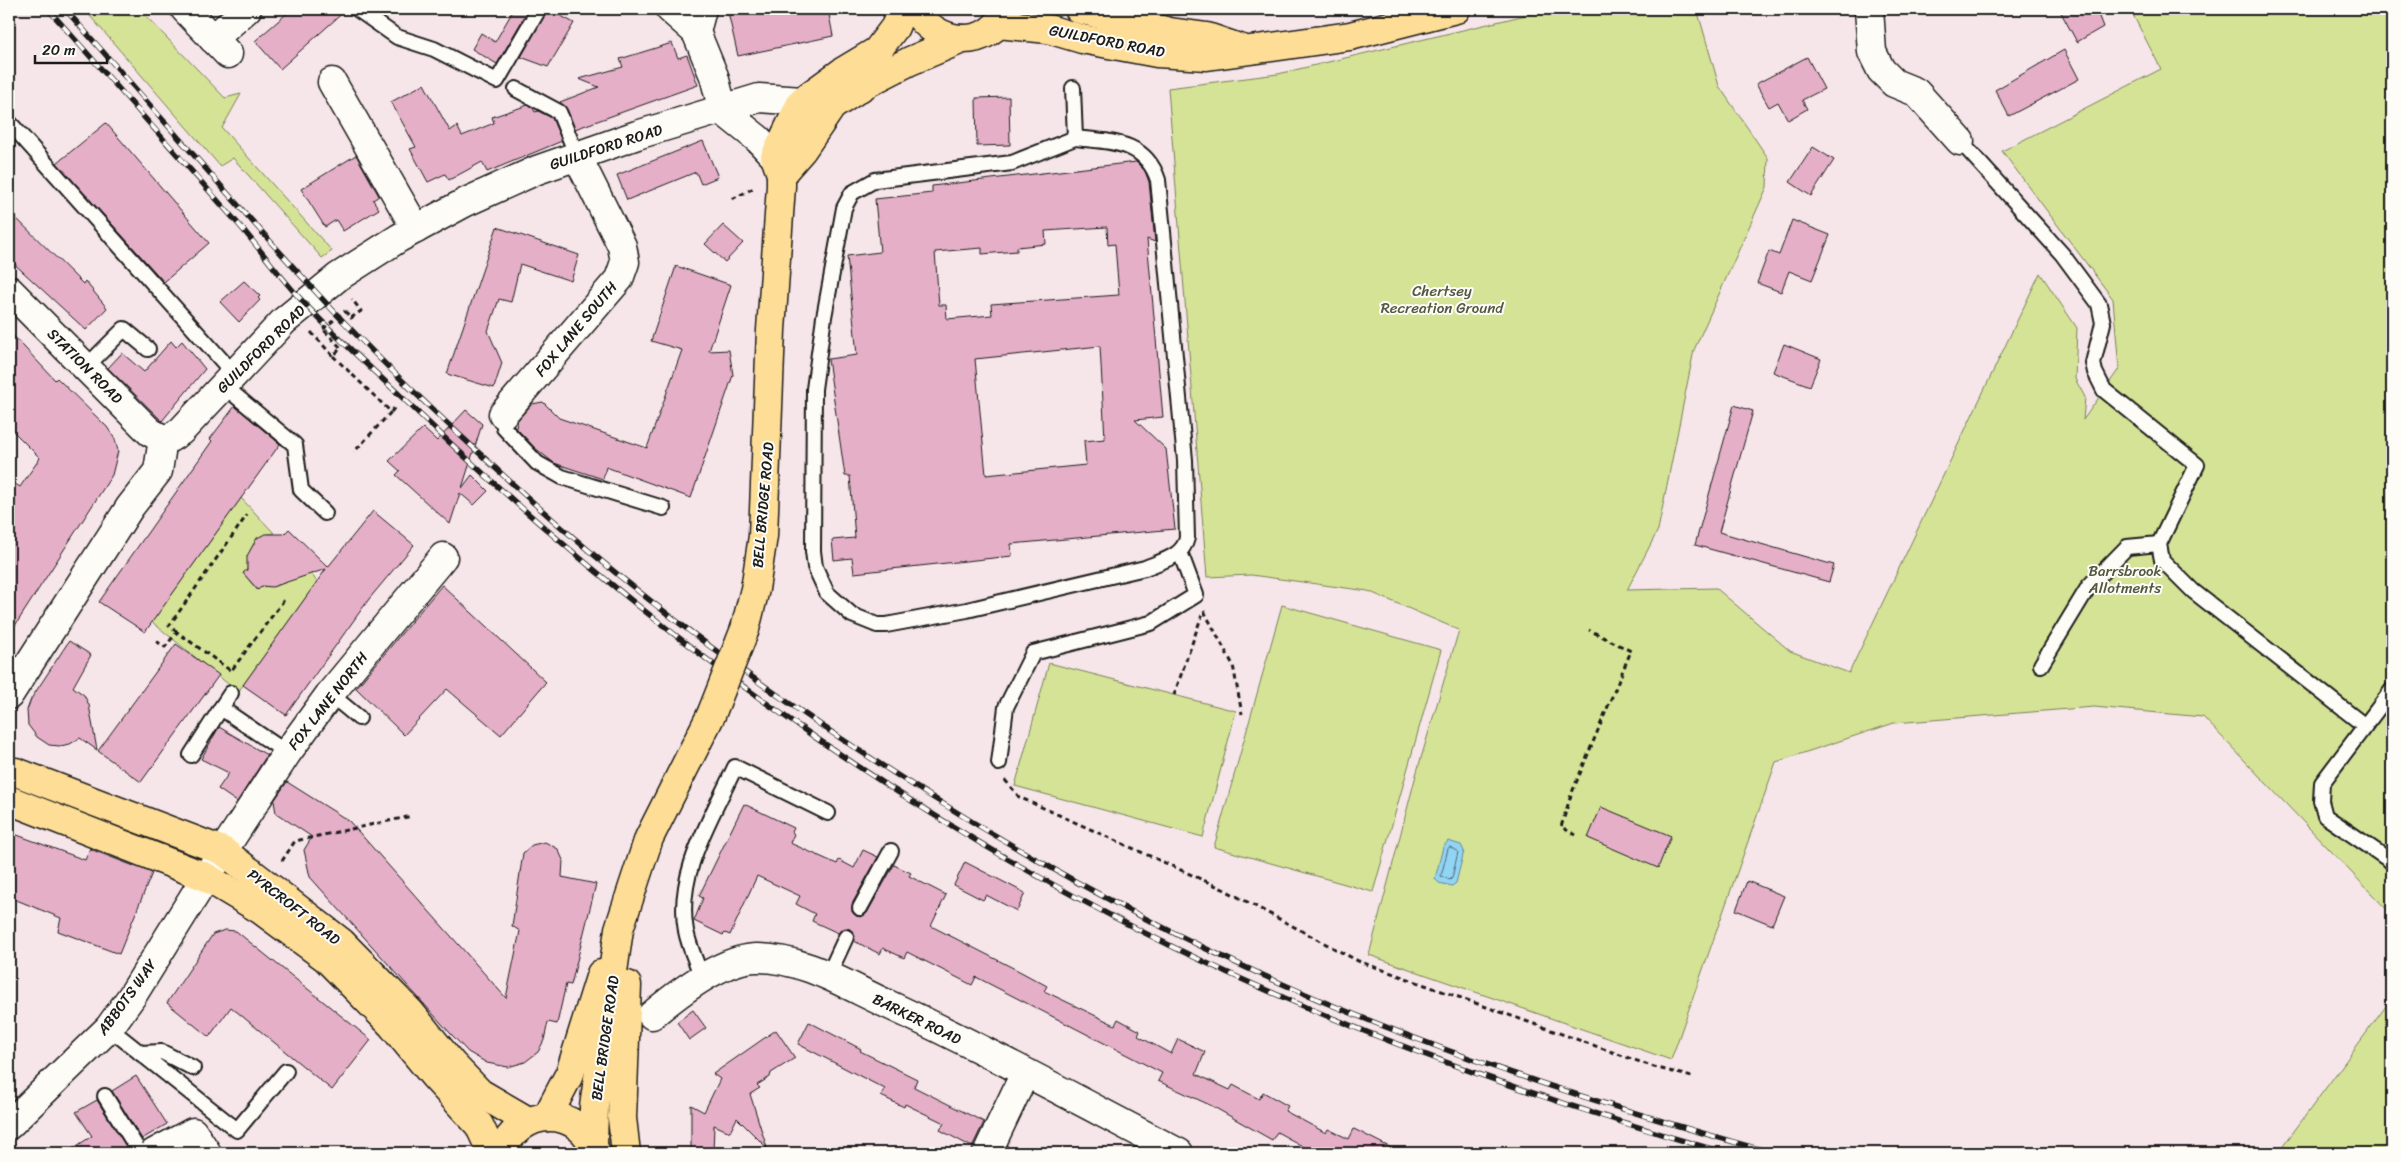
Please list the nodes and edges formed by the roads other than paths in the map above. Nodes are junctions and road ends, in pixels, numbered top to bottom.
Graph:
1 (185, 9) edge
2 (247, 9) edge
3 (356, 9) edge
4 (539, 9) edge
5 (670, 9) edge
6 (902, 9) edge
7 (915, 9) edge
8 (1079, 9) edge
9 (1456, 9) edge
10 (1869, 9) edge
11 (1002, 16) edge
12 (699, 21) edge
13 (962, 39) junction
14 (1246, 50) junction
15 (332, 82) dead end
16 (1073, 88) dead end
17 (516, 90) dead end
18 (802, 101) junction
19 (723, 111) junction
20 (9, 122) edge
21 (1074, 138) junction
22 (1960, 141) joint
23 (577, 156) junction
24 (778, 165) junction
25 (416, 229) junction
26 (13, 303) edge
27 (148, 349) dead end
28 (86, 367) junction
29 (229, 380) junction
30 (503, 414) joint
31 (164, 438) junction
32 (663, 508) dead end
33 (325, 513) dead end
34 (2159, 544) junction
35 (1180, 552) junction
36 (442, 558) dead end
37 (2041, 665) dead end
38 (2392, 690) edge
39 (231, 693) dead end
40 (330, 694) junction
41 (9, 696) edge
42 (221, 708) junction
43 (359, 718) dead end
44 (2364, 726) junction
45 (287, 753) junction
46 (191, 755) dead end
47 (999, 763) road end
48 (9, 771) edge
49 (9, 800) edge
50 (828, 813) dead end
51 (223, 851) junction
52 (891, 851) dead end
53 (2392, 862) edge
54 (206, 877) junction
55 (860, 908) dead end
56 (619, 929) junction
57 (846, 937) dead end
58 (828, 976) junction
59 (702, 978) junction
60 (652, 1015) dead end
61 (109, 1028) junction
62 (140, 1053) junction
63 (193, 1068) dead end
64 (286, 1070) dead end
65 (1025, 1073) junction
66 (105, 1096) dead end
67 (538, 1119) junction
68 (9, 1125) edge
69 (595, 1150) edge
70 (140, 1153) edge
71 (154, 1153) edge
72 (206, 1153) edge
73 (492, 1153) edge
74 (500, 1153) edge
75 (626, 1153) edge
76 (987, 1153) edge
77 (1179, 1153) edge

1 - 2 street
3 - 4 lane
5 - 12 street
6 - 18 main road
7 - 13 main road
8 - 14 main road, GUILDFORD ROAD
9 - 14 main road, GUILDFORD ROAD
10 - 22 street
11 - 13 main road
11 - 14 main road, GUILDFORD ROAD
12 - 19 street
13 - 24 main road
15 - 25 street
16 - 21 lane
17 - 23 lane
18 - 19 street, GUILDFORD ROAD
18 - 24 main road, BELL BRIDGE ROAD
19 - 23 street, GUILDFORD ROAD
19 - 24 street
20 - 29 lane
21 - 35 lane
21 - 35 lane
22 - 34 lane
23 - 25 street, GUILDFORD ROAD
23 - 30 street, FOX LANE SOUTH
24 - 56 main road, BELL BRIDGE ROAD, bridge
25 - 29 street, GUILDFORD ROAD
26 - 28 street, STATION ROAD
27 - 28 lane
28 - 31 street, STATION ROAD
29 - 31 street, GUILDFORD ROAD
29 - 33 lane
30 - 32 lane
31 - 41 street
34 - 37 lane
34 - 44 lane
35 - 47 lane
36 - 40 street, FOX LANE NORTH
38 - 44 lane
39 - 42 lane
40 - 43 lane
40 - 45 street, FOX LANE NORTH
42 - 45 lane
42 - 46 lane
44 - 53 lane
45 - 51 street, FOX LANE NORTH
48 - 51 main road, PYRCROFT ROAD
49 - 54 main road, PYRCROFT ROAD
50 - 59 lane
51 - 54 street, ABBOTS WAY
51 - 67 main road, PYRCROFT ROAD
52 - 55 lane
54 - 61 street, ABBOTS WAY
54 - 73 main road, PYRCROFT ROAD
56 - 67 main road, BELL BRIDGE ROAD
56 - 69 main road, BELL BRIDGE ROAD
56 - 75 main road
57 - 58 lane
58 - 59 street, BARKER ROAD
58 - 65 street, BARKER ROAD
59 - 60 street, BARKER ROAD
61 - 62 lane
61 - 68 street, ABBOTS WAY
62 - 63 lane
62 - 64 lane
65 - 76 street
65 - 77 street, BARKER ROAD
66 - 70 lane
67 - 69 main road, PYRCROFT ROAD
67 - 74 main road
71 - 72 street

